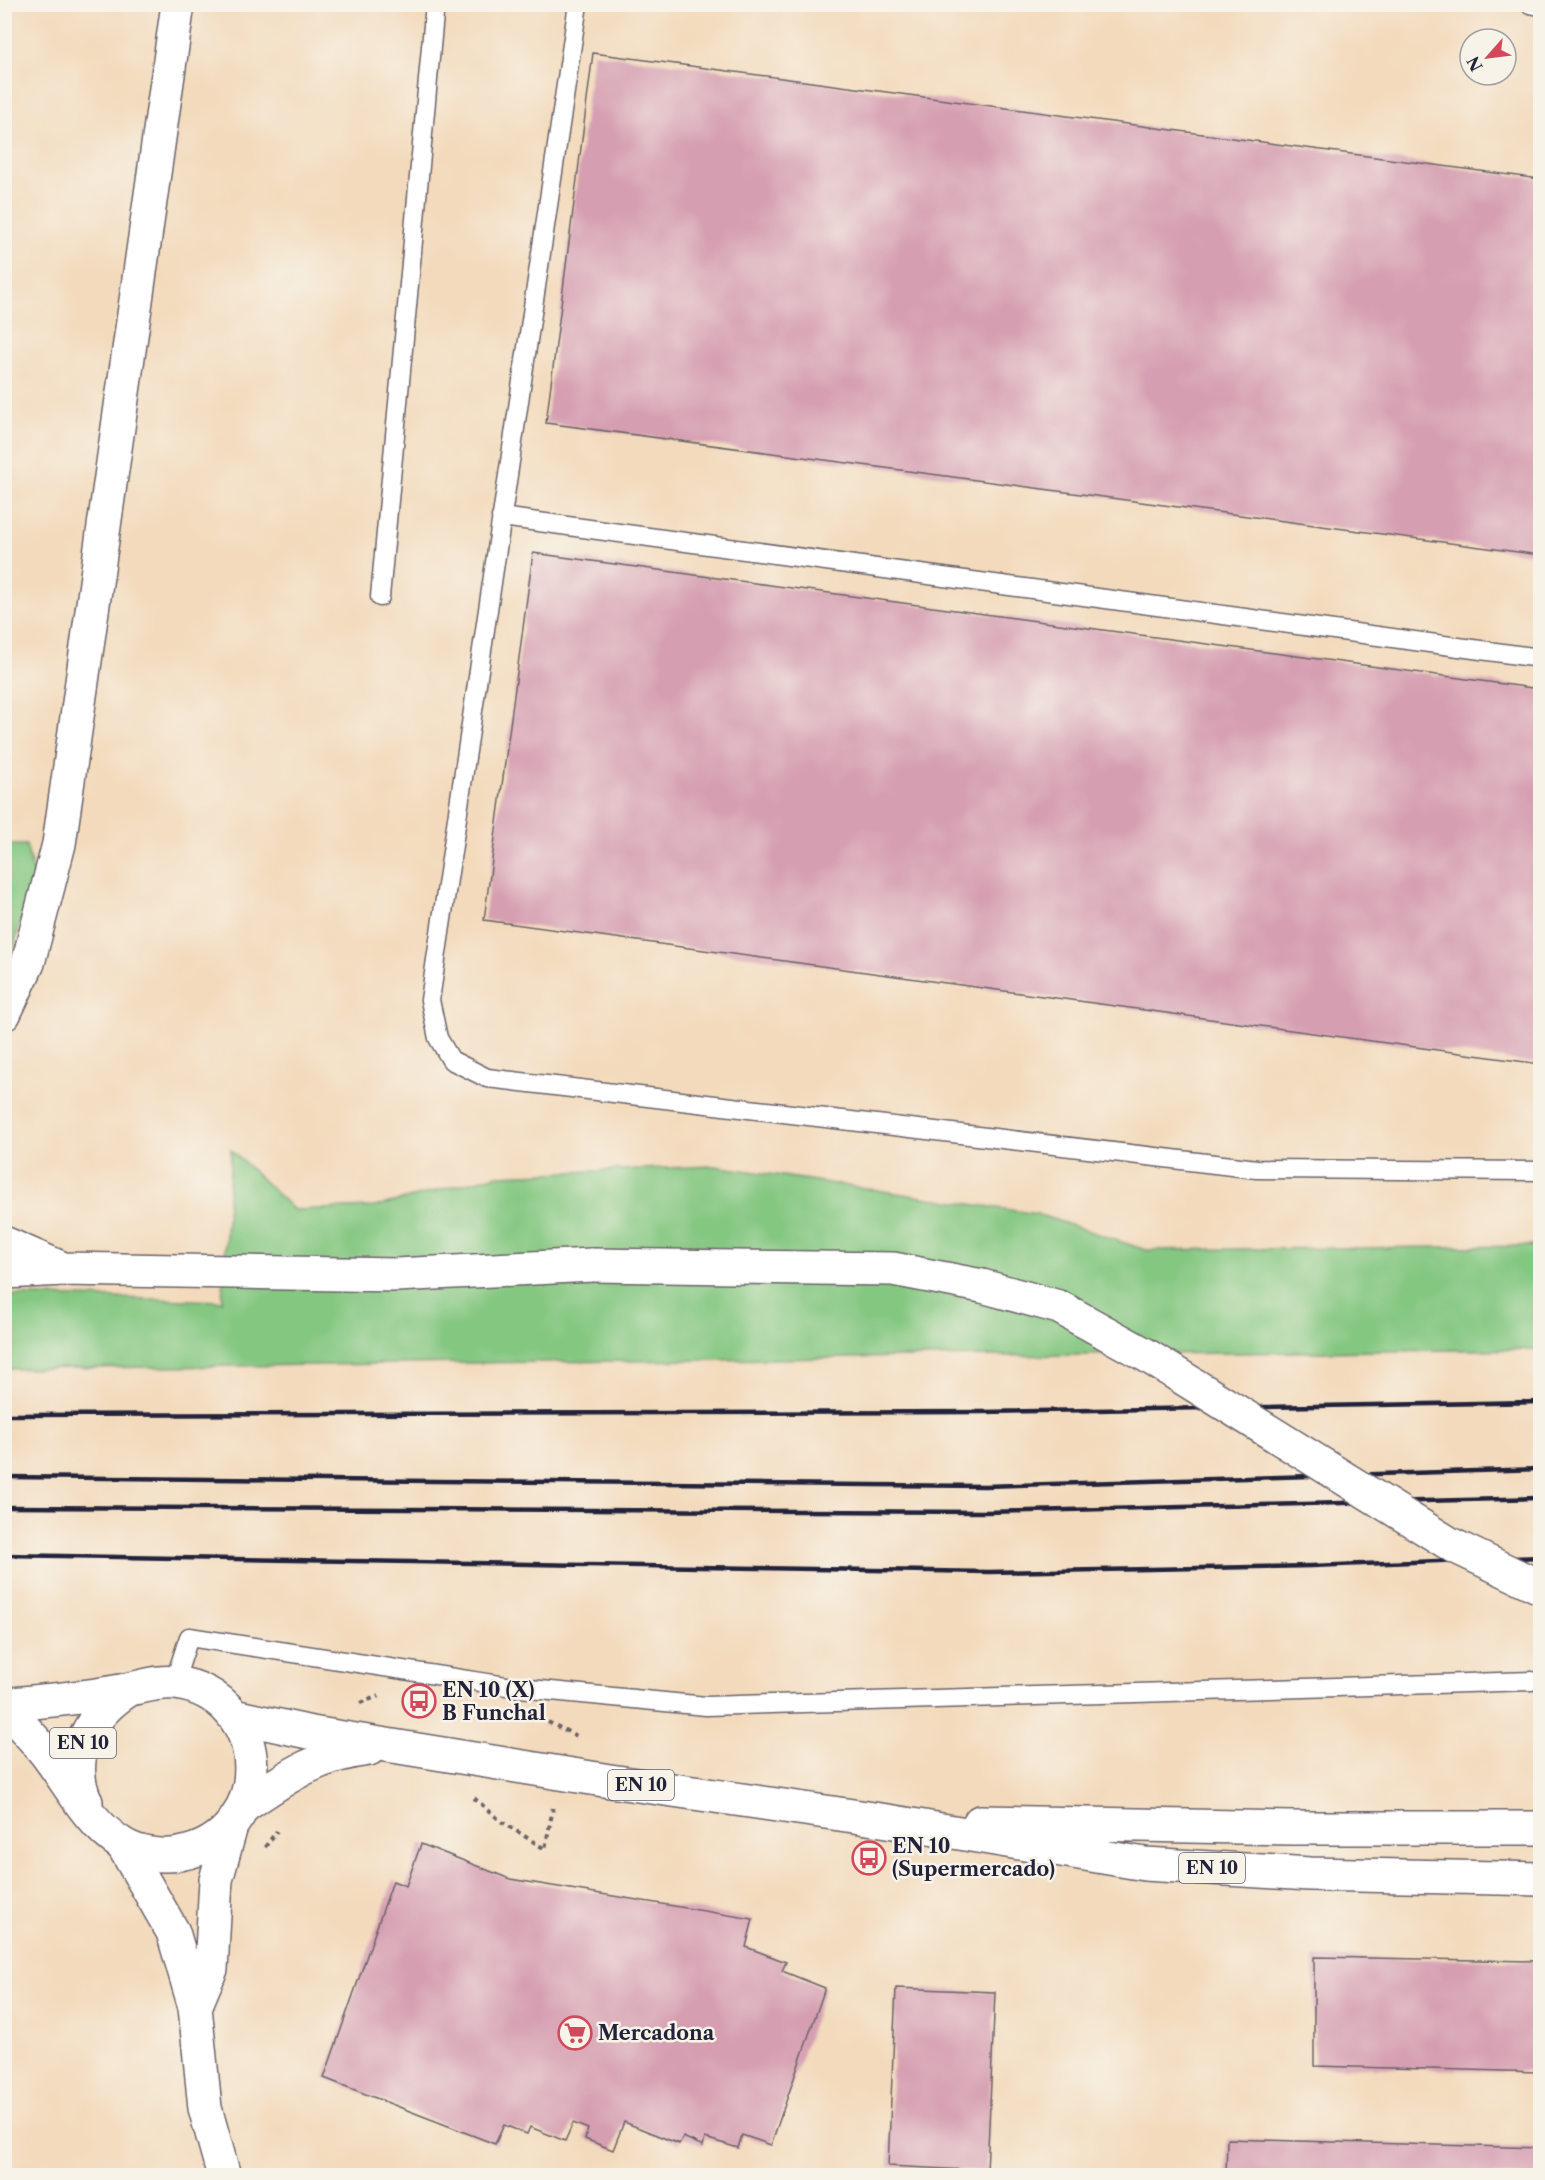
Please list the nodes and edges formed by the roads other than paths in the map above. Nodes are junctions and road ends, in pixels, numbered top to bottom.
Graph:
1 (178, 4) edge
2 (435, 4) edge
3 (578, 4) edge
4 (1530, 4) edge
5 (1540, 6) edge
6 (501, 517) junction
7 (380, 597) dead end
8 (1540, 658) edge
9 (4, 1014) edge
10 (1540, 1171) edge
11 (4, 1243) edge
12 (64, 1269) junction
13 (4, 1272) edge
14 (1540, 1587) edge
15 (1532, 1681) dead end
16 (174, 1683) junction
17 (130, 1689) junction
18 (4, 1706) edge
19 (234, 1716) junction
20 (394, 1746) junction
21 (92, 1815) junction
22 (238, 1816) junction
23 (888, 1821) junction
24 (1540, 1828) edge
25 (123, 1845) junction
26 (1540, 1879) edge
27 (195, 2007) junction
28 (224, 2175) edge

1 - 9 main road
2 - 7 lane
3 - 6 lane
4 - 5 lane
6 - 8 lane
6 - 10 lane
11 - 12 main road
12 - 13 main road
12 - 14 main road, bridge
15 - 16 lane
16 - 17 main road, EN 10
16 - 19 main road, EN 10
17 - 18 main road, EN 10
17 - 21 main road, EN 10
18 - 21 main road, EN 10
19 - 20 main road, EN 10
19 - 22 main road, EN 10
20 - 22 main road, EN 10
20 - 23 main road, EN 10
21 - 25 main road, EN 10
22 - 25 main road, EN 10
22 - 27 main road
23 - 24 main road, EN 10
23 - 26 main road, EN 10
25 - 27 main road
27 - 28 main road

